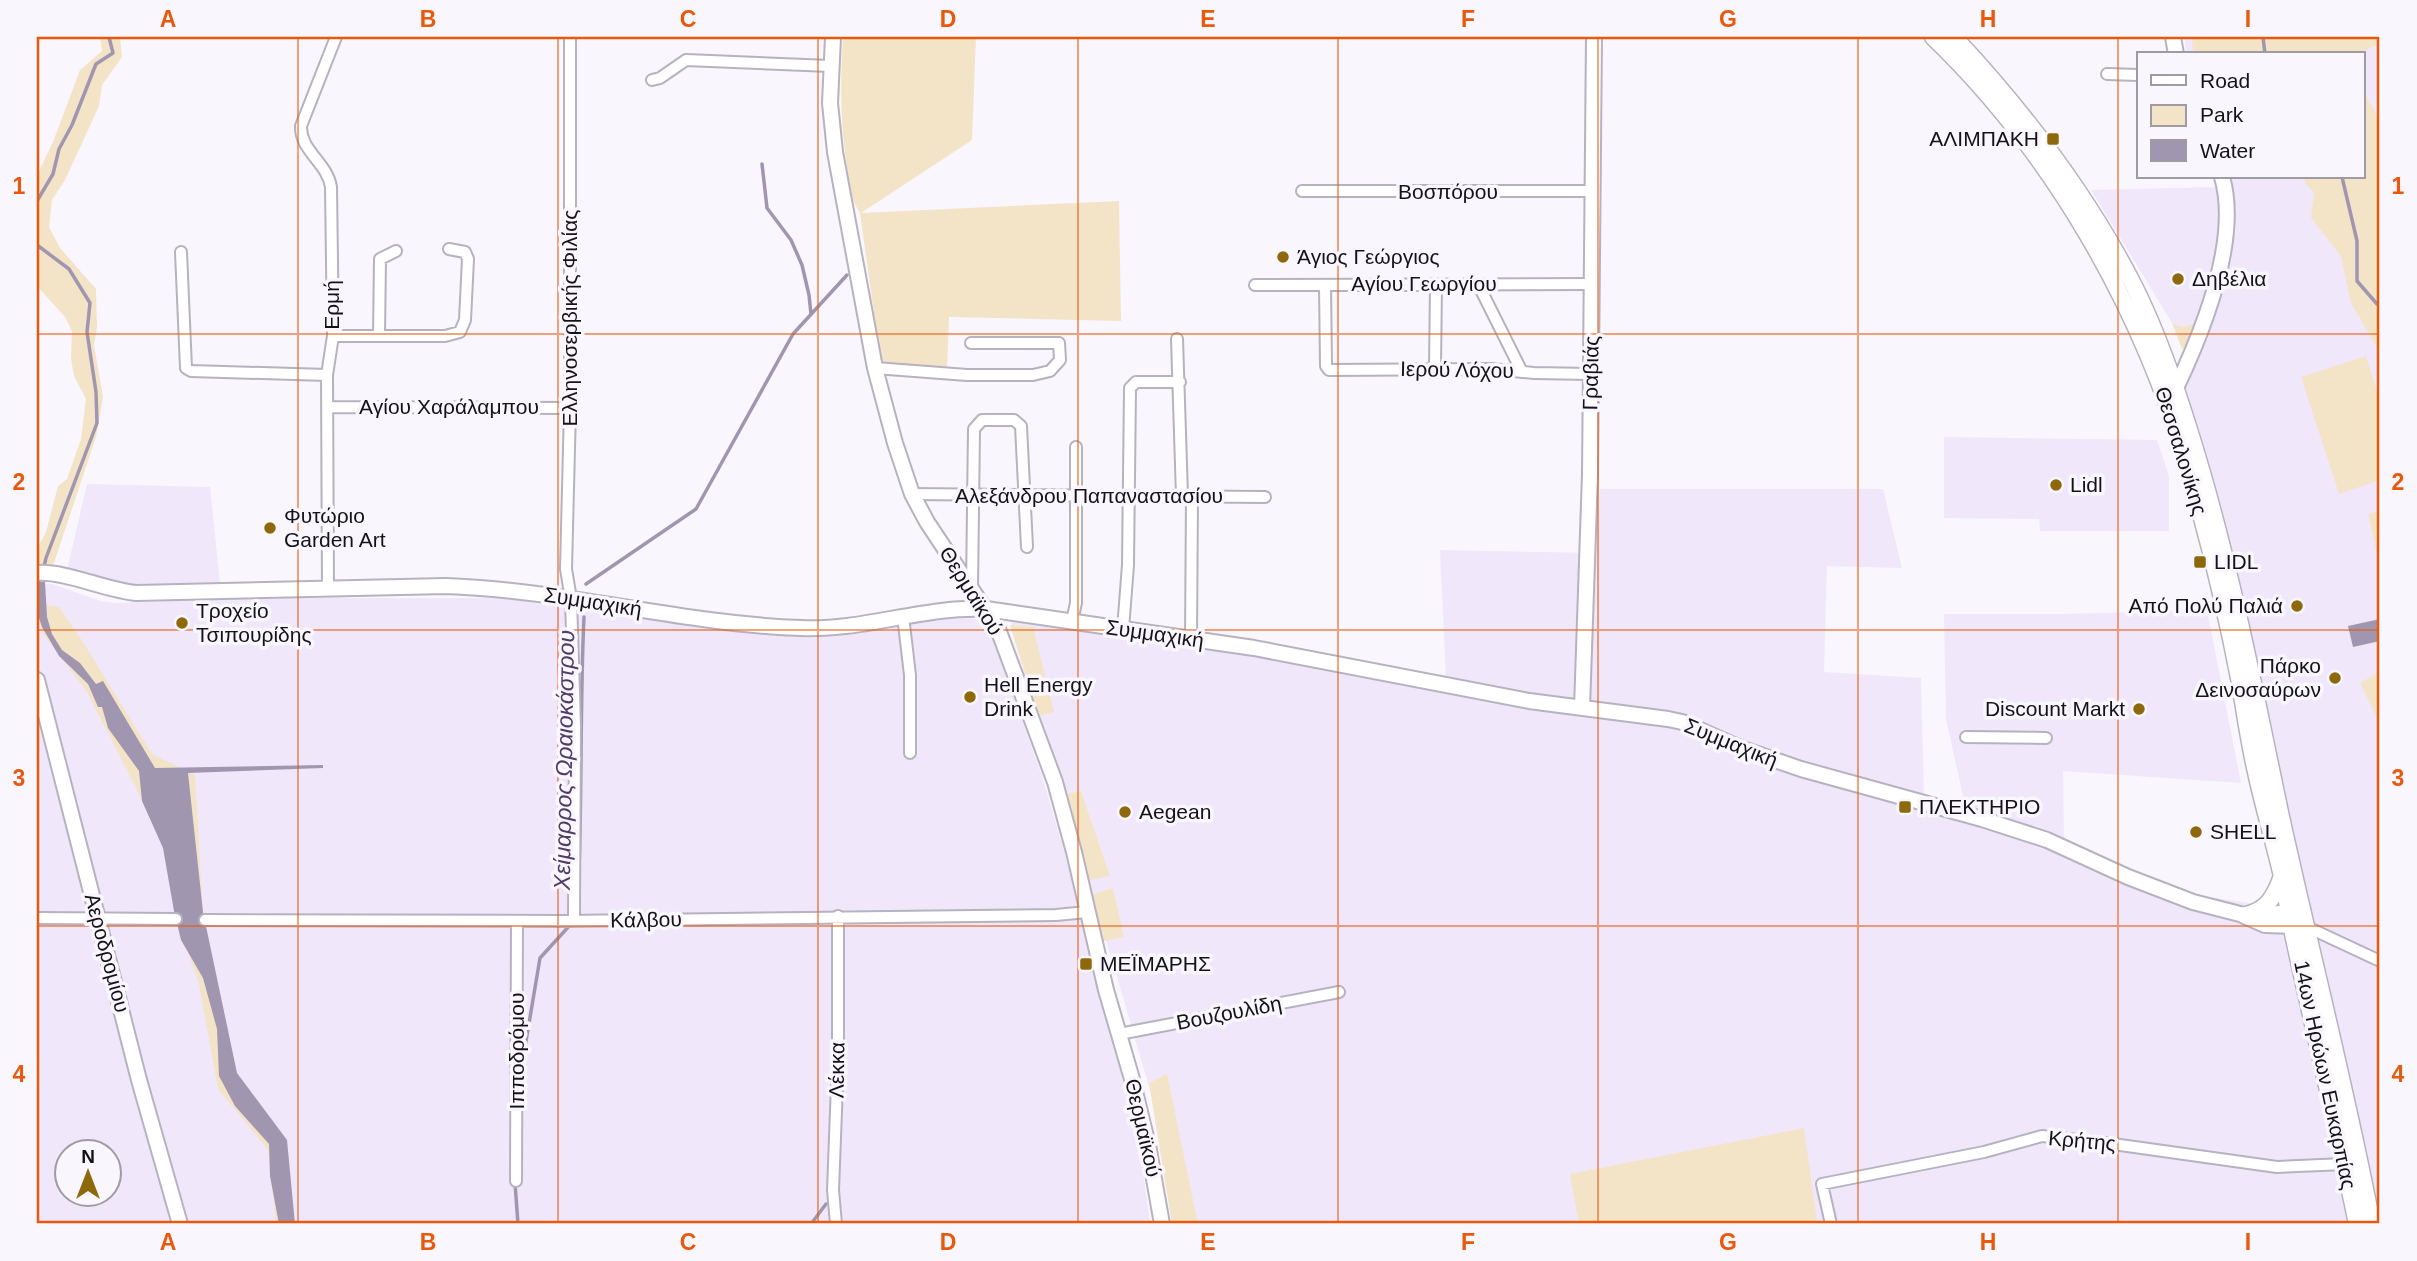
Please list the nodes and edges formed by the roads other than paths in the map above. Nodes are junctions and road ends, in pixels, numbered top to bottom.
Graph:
1 (337, 37) edge
2 (570, 37) edge
3 (833, 37) edge
4 (1594, 37) edge
5 (1933, 37) edge
6 (1954, 37) edge
7 (830, 66) junction
8 (2107, 74) dead end
9 (2137, 75) edge
10 (652, 80) dead end
11 (2222, 178) edge
12 (1302, 191) dead end
13 (1593, 191) junction
14 (449, 249) dead end
15 (396, 251) dead end
16 (181, 252) dead end
17 (1436, 284) junction
18 (1478, 284) junction
19 (1592, 284) junction
20 (1255, 285) dead end
21 (1325, 285) junction
22 (379, 335) junction
23 (332, 336) junction
24 (1177, 340) dead end
25 (971, 343) dead end
26 (875, 368) junction
27 (1435, 368) junction
28 (1522, 372) junction
29 (1591, 374) junction
30 (327, 375) junction
31 (1180, 382) junction
32 (2176, 388) junction
33 (327, 407) junction
34 (570, 408) junction
35 (1076, 447) dead end
36 (912, 494) junction
37 (972, 495) junction
38 (1025, 495) junction
39 (1076, 495) junction
40 (1129, 495) junction
41 (1187, 496) junction
42 (1265, 497) dead end
43 (1027, 547) dead end
44 (37, 573) edge
45 (972, 588) junction
46 (328, 589) junction
47 (572, 599) junction
48 (986, 609) junction
49 (903, 616) junction
50 (1072, 621) junction
51 (1123, 629) junction
52 (1191, 639) junction
53 (37, 680) edge
54 (1582, 708) junction
55 (1966, 737) dead end
56 (2046, 738) dead end
57 (910, 753) dead end
58 (2282, 875) junction
59 (1087, 912) junction
60 (2243, 915) junction
61 (838, 916) junction
62 (37, 918) edge
63 (97, 918) junction
64 (176, 919) dead end
65 (2297, 919) junction
66 (205, 920) dead end
67 (517, 921) junction
68 (575, 921) junction
69 (2380, 961) edge
70 (1339, 992) dead end
71 (1118, 1034) junction
72 (2345, 1164) junction
73 (516, 1181) dead end
74 (180, 1224) edge
75 (836, 1224) edge
76 (1162, 1224) edge
77 (1831, 1224) edge
78 (2357, 1224) edge
79 (2372, 1224) edge

1 - 23 street, Ερμή
2 - 34 street, Ελληνοσερβικής Φιλίας
3 - 7 street, Θερμαϊκού
4 - 13 street, Γραβιάς
5 - 58 main road, Θεσσαλονίκης
6 - 32 main road, Θεσσαλονίκης
7 - 10 street
7 - 26 street, Θερμαϊκού
8 - 9 street
11 - 32 street
12 - 13 street, Βοσπόρου
13 - 19 street, Γραβιάς
14 - 22 street
15 - 22 street
16 - 30 street
17 - 18 street, Αγίου Γεωργίου
17 - 21 street, Αγίου Γεωργίου
17 - 27 street
18 - 19 street, Αγίου Γεωργίου
18 - 28 street
19 - 29 street, Γραβιάς
20 - 21 street, Αγίου Γεωργίου
21 - 27 street, Ιερού Λόχου
22 - 23 street
23 - 30 street, Ερμή
24 - 31 street
25 - 26 street
26 - 36 street, Θερμαϊκού
27 - 28 street, Ιερού Λόχου
28 - 29 street, Ιερού Λόχου
29 - 54 street, Γραβιάς
30 - 33 street, Ερμή
31 - 40 street
31 - 41 street
32 - 65 main road, Θεσσαλονίκης
33 - 34 street, Αγίου Χαράλαμπου
33 - 46 street, Ερμή
34 - 47 street, Ελληνοσερβικής Φιλίας
35 - 39 street
36 - 37 street, Αλεξάνδρου Παπαναστασίου
36 - 45 street, Θερμαϊκού
37 - 38 street, Αλεξάνδρου Παπαναστασίου
37 - 38 street
37 - 45 street
38 - 39 street, Αλεξάνδρου Παπαναστασίου
38 - 43 street
39 - 40 street, Αλεξάνδρου Παπαναστασίου
39 - 50 street
40 - 41 street, Αλεξάνδρου Παπαναστασίου
40 - 51 street
41 - 42 street, Αλεξάνδρου Παπαναστασίου
41 - 52 street
44 - 46 street, Συμμαχική
45 - 48 street, Θερμαϊκού
46 - 47 street, Συμμαχική
47 - 49 street, Συμμαχική
47 - 68 street, Ελληνοσερβικής Φιλίας
48 - 49 street, Συμμαχική
48 - 50 street, Συμμαχική
48 - 59 street, Θερμαϊκού
49 - 57 street
50 - 51 street, Συμμαχική
51 - 52 street, Συμμαχική
52 - 54 street, Συμμαχική
53 - 63 street, Αεροδρομίου
54 - 60 street, Συμμαχική
55 - 56 street
58 - 60 main road
58 - 65 main road, Θεσσαλονίκης
59 - 61 street, Κάλβου
59 - 71 street, Θερμαϊκού
60 - 65 street, Συμμαχική
61 - 68 street, Κάλβου
61 - 75 street, Λέκκα
62 - 63 street
63 - 64 street
63 - 74 street, Αεροδρομίου
65 - 69 street
65 - 72 main road, 14ων Ηρώων Ευκαρπίας
65 - 79 main road, 14ων Ηρώων Ευκαρπίας
66 - 67 street, Κάλβου
67 - 68 street, Κάλβου
67 - 73 street, Ιπποδρόμου
70 - 71 street, Βουζουλίδη
71 - 76 street, Θερμαϊκού
72 - 77 street, Κρήτης
72 - 78 main road, 14ων Ηρώων Ευκαρπίας

